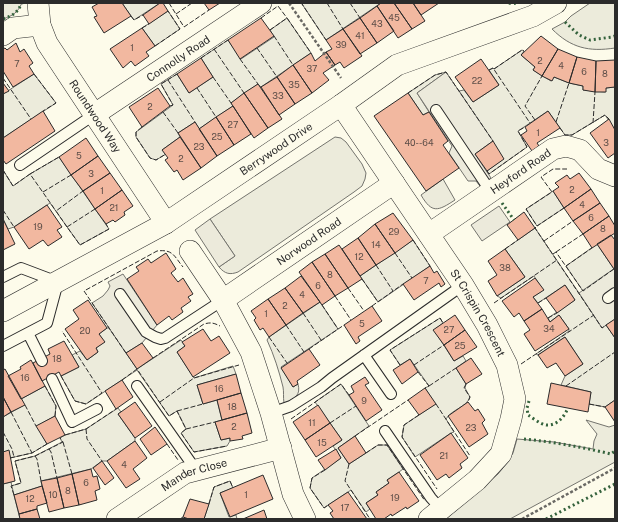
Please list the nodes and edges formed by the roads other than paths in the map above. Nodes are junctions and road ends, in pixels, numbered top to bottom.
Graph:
1 (38, 3) edge
2 (262, 3) edge
3 (556, 3) edge
4 (40, 25) junction
5 (3, 35) edge
6 (341, 105) junction
7 (436, 110) dead end
8 (95, 114) junction
9 (20, 165) dead end
10 (615, 176) edge
11 (394, 183) junction
12 (491, 192) junction
13 (166, 223) junction
14 (429, 234) junction
15 (190, 251) dead end
16 (3, 277) edge
17 (58, 282) junction
18 (463, 285) junction
19 (120, 294) dead end
20 (223, 300) junction
21 (3, 311) edge
22 (28, 333) junction
23 (3, 346) edge
24 (364, 355) junction
25 (42, 361) dead end
26 (52, 379) dead end
27 (137, 386) dead end
28 (391, 394) dead end
29 (97, 409) dead end
30 (271, 413) junction
31 (385, 431) dead end
32 (280, 448) junction
33 (196, 470) junction
34 (435, 514) edge
35 (117, 519) edge
36 (305, 519) edge

1 - 4 street, Roundwood Way
2 - 8 street, Connolly Road
3 - 6 street, Berrywood Drive
4 - 5 street
4 - 8 street, Roundwood Way
6 - 11 street, St Crispin Crescent
6 - 13 street, Berrywood Drive
7 - 12 lane
8 - 9 lane
8 - 13 street, Roundwood Way
10 - 12 street, Heyford Road
11 - 14 street, St Crispin Crescent
11 - 20 street, Norwood Road
12 - 14 street, Heyford Road
13 - 17 street, Berrywood Drive
14 - 18 street, St Crispin Crescent
15 - 20 street
16 - 17 lane
17 - 21 street, Berrywood Drive
17 - 22 lane
18 - 24 lane
18 - 34 street, St Crispin Crescent
19 - 20 lane
20 - 30 street
22 - 23 lane
22 - 25 lane
24 - 28 lane
24 - 30 lane
26 - 29 lane
27 - 33 lane
30 - 32 street
31 - 34 lane
32 - 33 street, Mander Close
32 - 36 street
33 - 35 street, Mander Close

